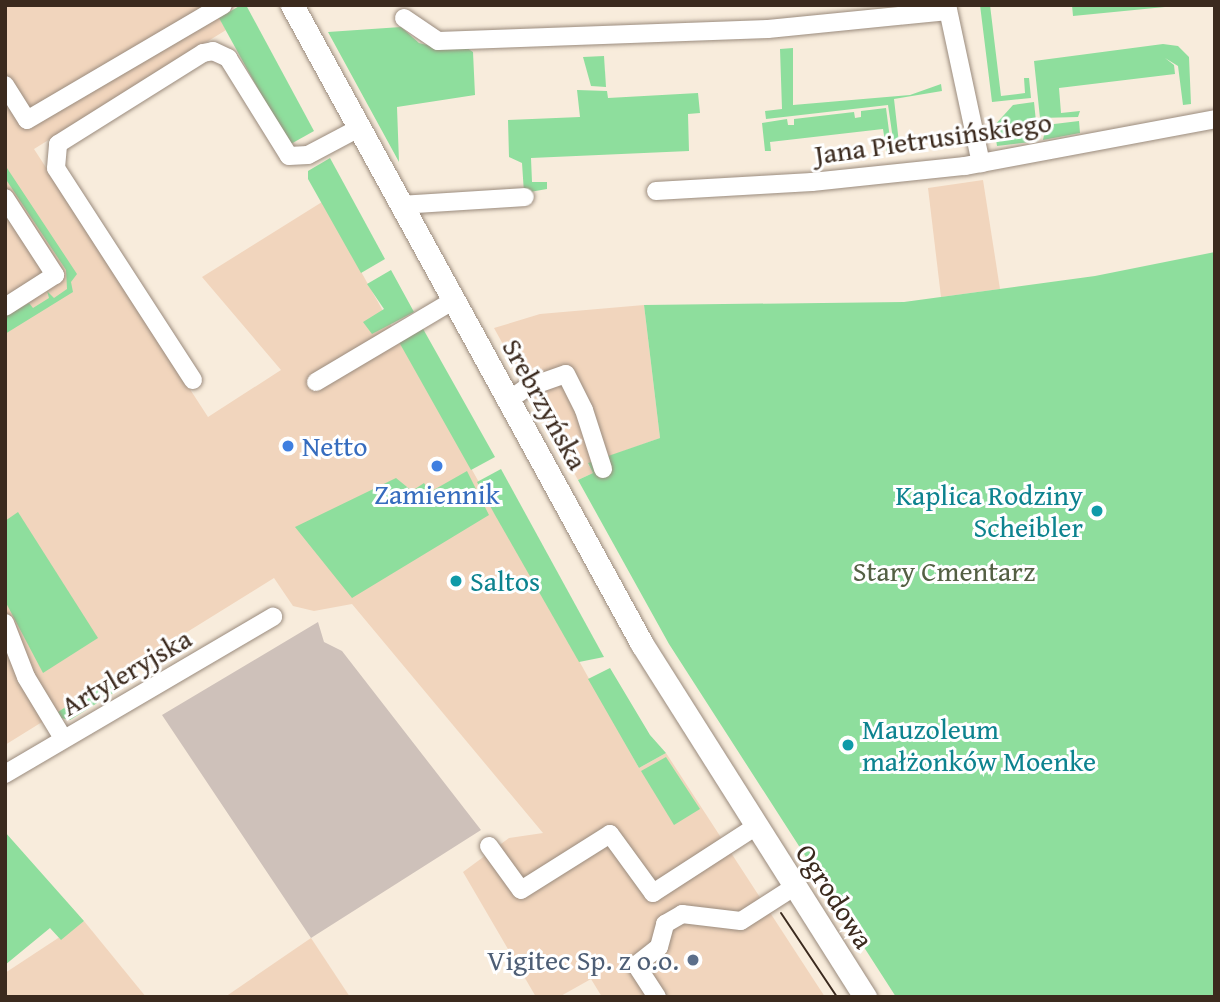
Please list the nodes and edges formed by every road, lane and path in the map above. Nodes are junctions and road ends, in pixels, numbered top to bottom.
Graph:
1 (223, 5) edge
2 (292, 5) edge
3 (948, 8) edge
4 (404, 19) dead end
5 (5, 85) edge
6 (1215, 119) edge
7 (359, 128) junction
8 (981, 163) junction
9 (656, 191) dead end
10 (525, 197) dead end
11 (5, 198) edge
12 (401, 205) junction
13 (454, 300) junction
14 (5, 307) edge
15 (193, 380) dead end
16 (316, 382) dead end
17 (509, 400) junction
18 (603, 469) dead end
19 (273, 617) dead end
20 (5, 624) edge
21 (63, 738) junction
22 (5, 774) edge
23 (755, 827) junction
24 (489, 846) dead end
25 (794, 887) junction
26 (657, 997) edge
27 (865, 997) edge

1 - 5 street
2 - 7 main road, Srebrzyńska
3 - 4 street
3 - 8 street
6 - 8 street, Jana Pietrusińskiego
7 - 12 main road, Srebrzyńska
7 - 15 street
8 - 9 street, Jana Pietrusińskiego
10 - 12 street
11 - 14 street
12 - 13 main road, Srebrzyńska
13 - 16 street
13 - 17 main road, Srebrzyńska
17 - 18 street
17 - 23 main road, Srebrzyńska
19 - 21 street, Artyleryjska
20 - 21 street
21 - 22 street, Artyleryjska
23 - 24 street
23 - 25 main road, Ogrodowa
25 - 26 street
25 - 27 main road, Ogrodowa

